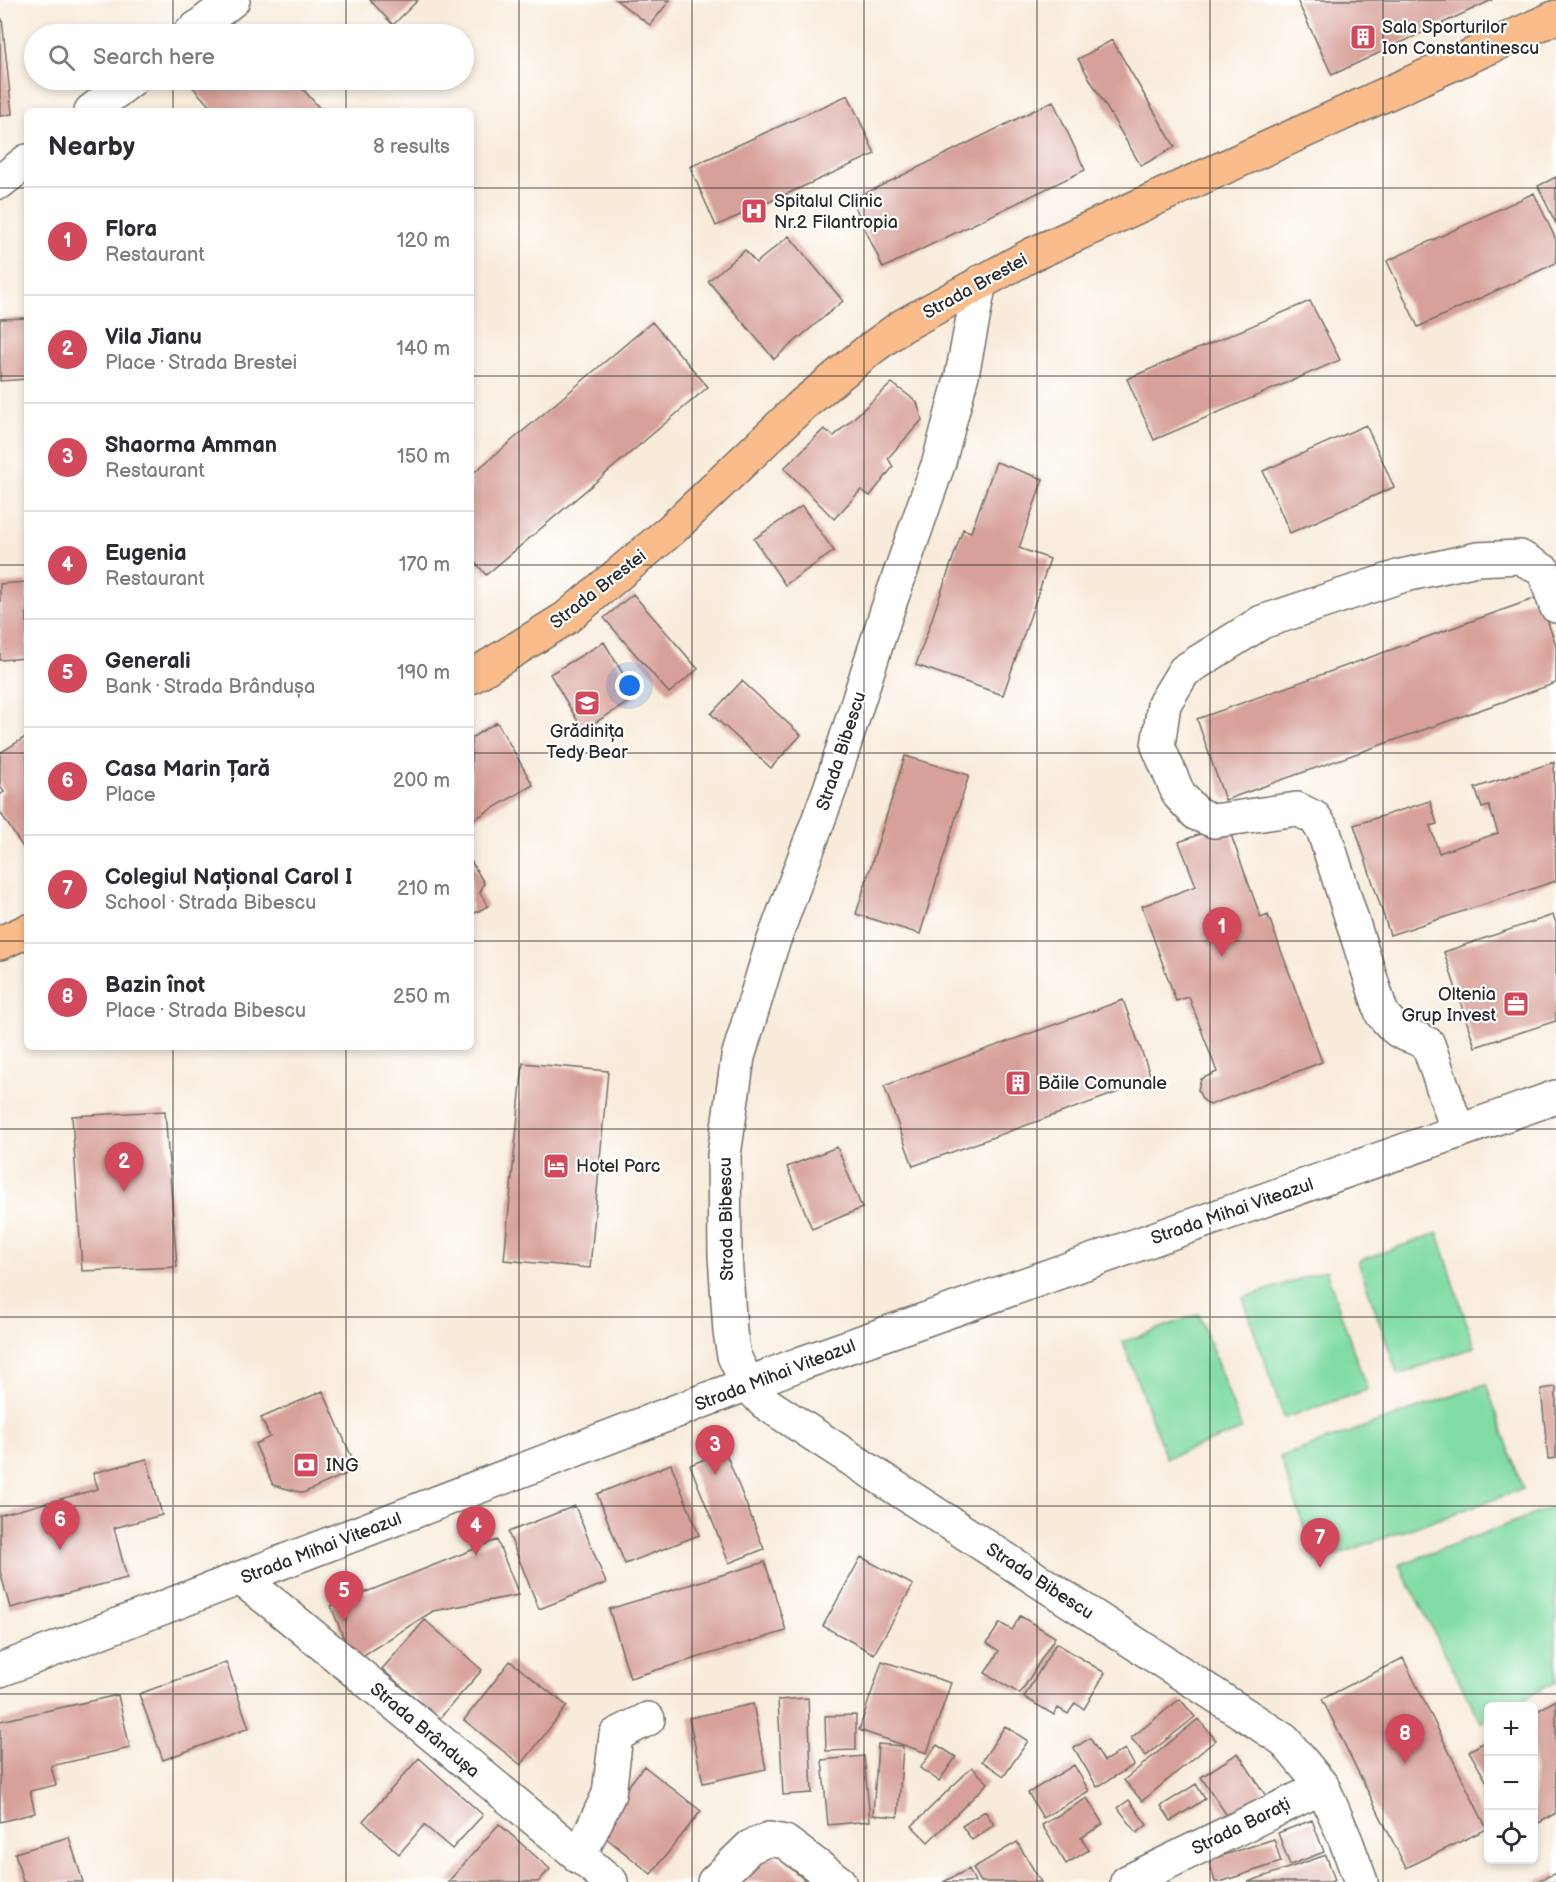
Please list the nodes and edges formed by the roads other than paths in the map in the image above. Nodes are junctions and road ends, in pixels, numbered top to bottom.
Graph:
1 (233, 0) edge
2 (1556, 17) edge
3 (202, 24) edge
4 (118, 90) edge
5 (95, 108) edge
6 (24, 163) edge
7 (0, 182) edge
8 (980, 282) junction
9 (1556, 606) edge
10 (474, 675) edge
11 (24, 932) edge
12 (0, 943) edge
13 (1556, 1097) edge
14 (1458, 1132) junction
15 (748, 1385) junction
16 (240, 1578) junction
17 (0, 1670) edge
18 (648, 1719) dead end
19 (1323, 1787) junction
20 (579, 1857) junction
21 (611, 1882) edge
22 (714, 1882) edge
23 (839, 1882) edge
24 (1127, 1882) edge
25 (1361, 1882) edge

1 - 3 street
2 - 8 main road, Strada Brestei
4 - 5 street
6 - 7 street
8 - 10 main road, Strada Brestei
8 - 15 street, Strada Bibescu
9 - 14 street
11 - 12 main road
13 - 14 street, Strada Mihai Viteazul
14 - 15 street, Strada Mihai Viteazul
15 - 16 street, Strada Mihai Viteazul
15 - 19 street, Strada Bibescu
16 - 17 street, Strada Mihai Viteazul
16 - 20 street, Strada Brândușa
18 - 20 street
19 - 24 street, Strada Barați
19 - 25 street, Strada Bibescu
20 - 21 street, Strada Brândușa
22 - 23 street

